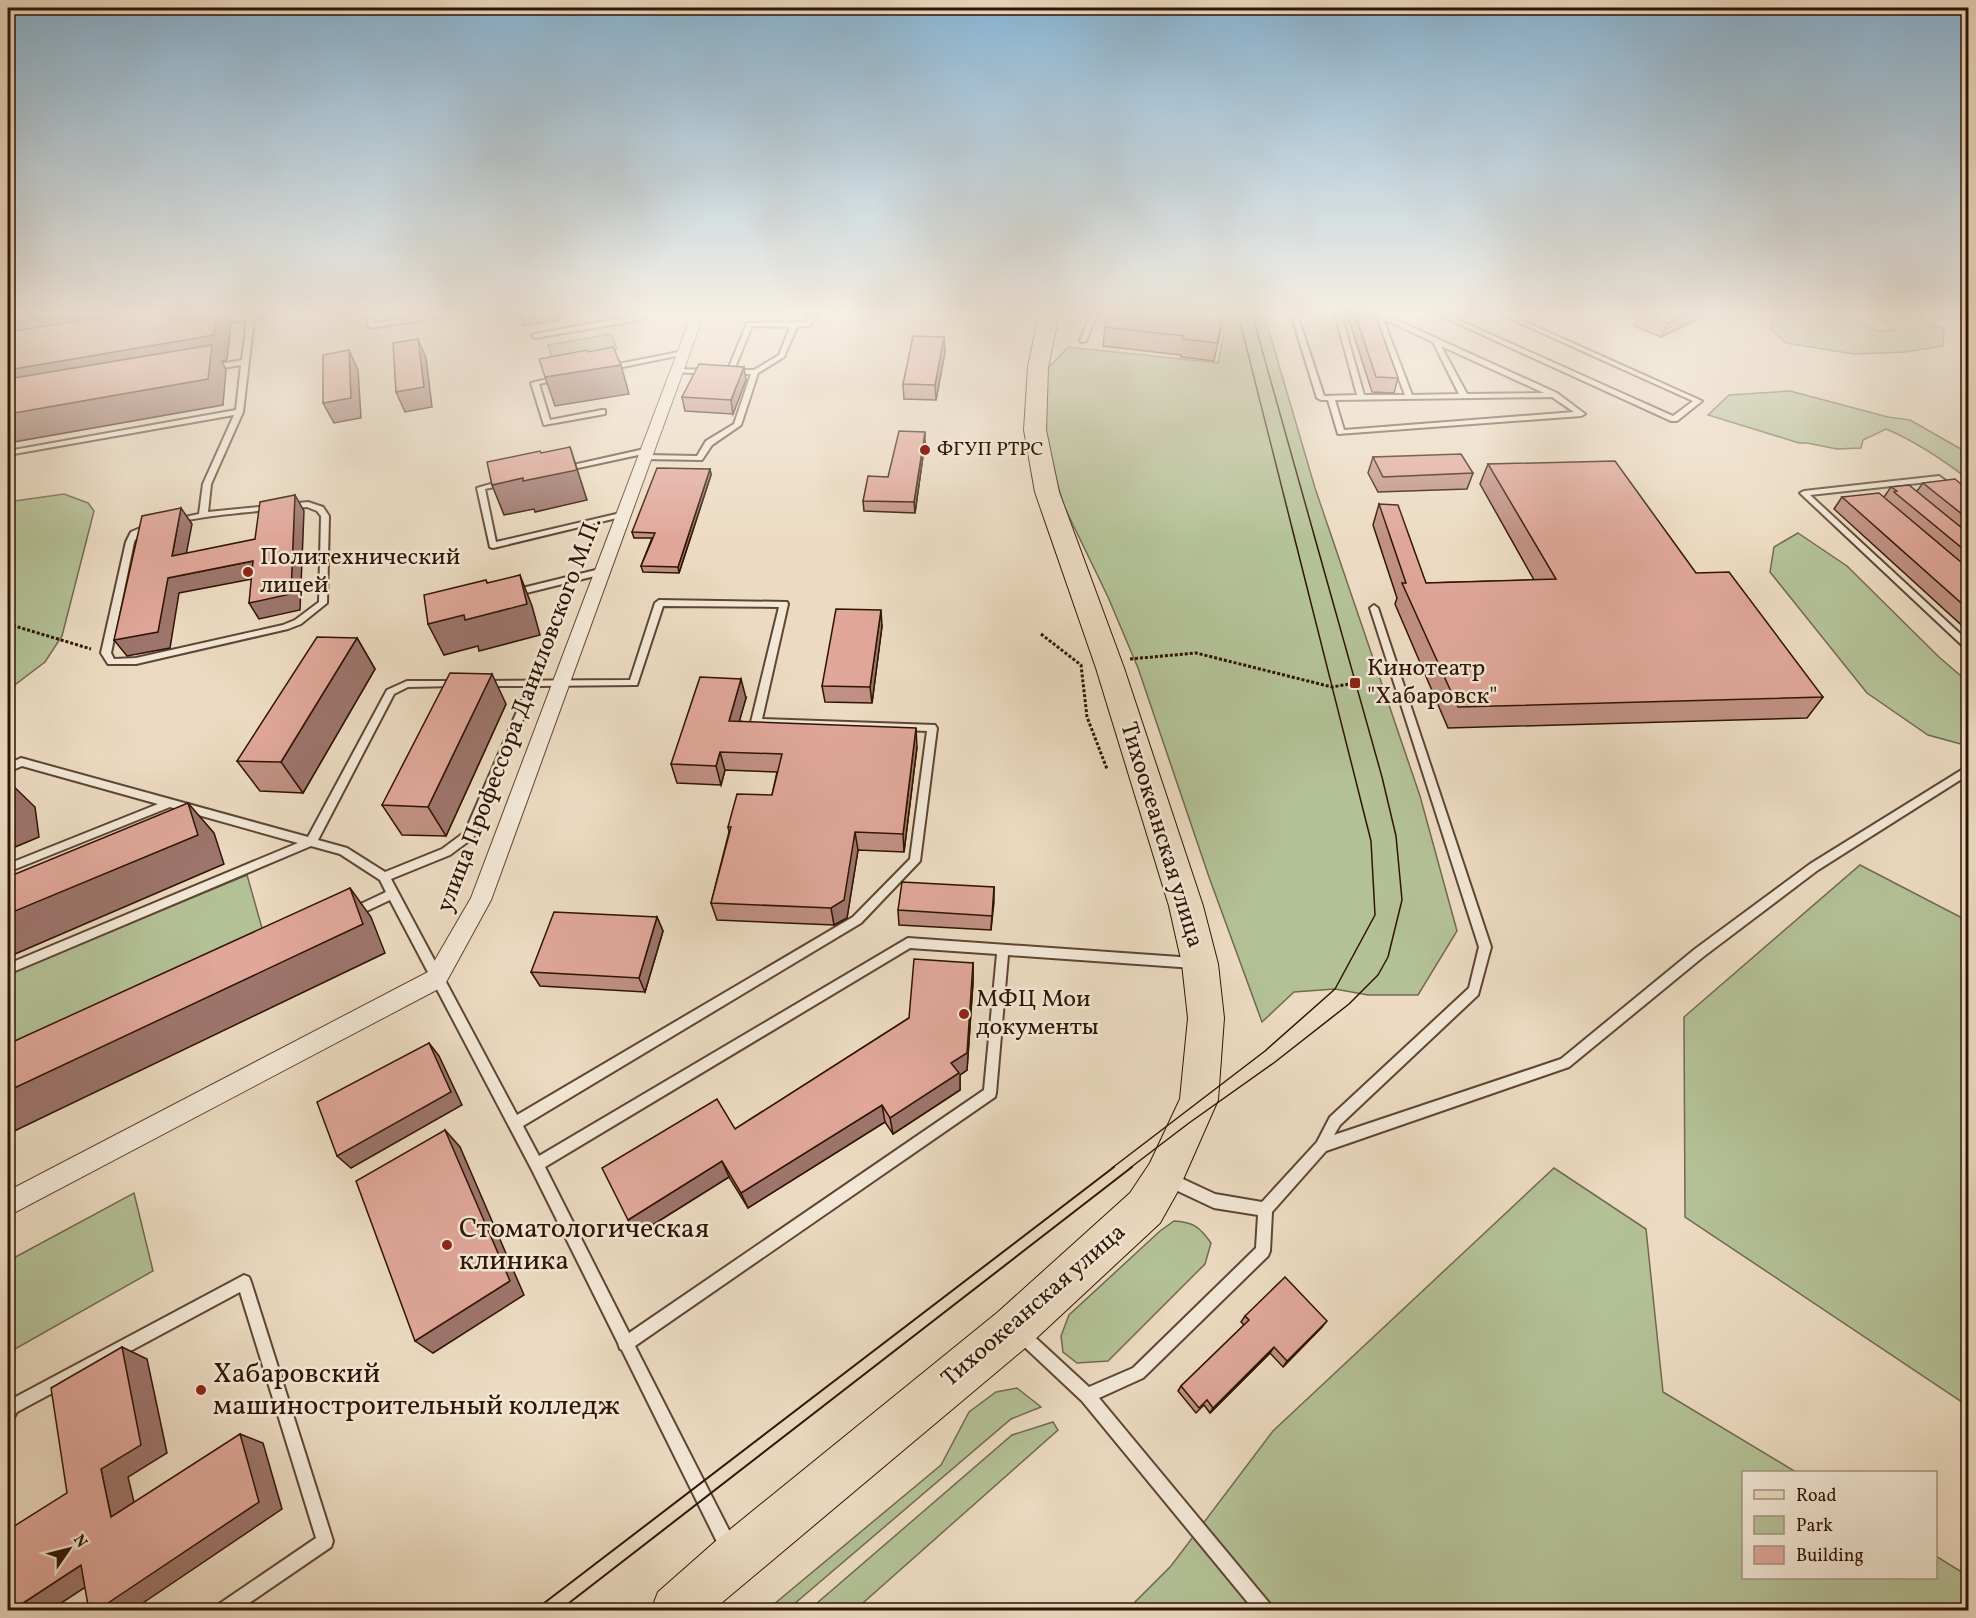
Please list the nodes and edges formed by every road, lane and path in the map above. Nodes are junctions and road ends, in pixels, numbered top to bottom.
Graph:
1 (242, 390) edge
2 (537, 390) edge
3 (670, 390) edge
4 (749, 390) edge
5 (1037, 390) edge
6 (1318, 390) edge
7 (1359, 390) edge
8 (1406, 390) edge
9 (1461, 390) edge
10 (1542, 390) edge
11 (1608, 390) edge
12 (1672, 390) edge
13 (1554, 395) junction
14 (1464, 396) junction
15 (1361, 397) junction
16 (1409, 397) junction
17 (1330, 398) junction
18 (239, 412) junction
19 (602, 412) dead end
20 (8, 453) edge
21 (647, 454) junction
22 (559, 470) edge
23 (515, 480) edge
24 (1891, 483) junction
25 (1857, 487) junction
26 (1900, 490) edge
27 (1866, 494) edge
28 (1968, 501) edge
29 (625, 514) junction
30 (203, 516) junction
31 (604, 571) junction
32 (503, 596) edge
33 (1374, 608) dead end
34 (8, 624) edge
35 (1041, 634) dead end
36 (1968, 646) edge
37 (106, 653) junction
38 (1129, 659) dead end
39 (564, 682) junction
40 (534, 683) junction
41 (1355, 683) dead end
42 (8, 768) edge
43 (1107, 768) dead end
44 (1968, 770) edge
45 (168, 804) junction
46 (311, 842) junction
47 (8, 868) edge
48 (384, 877) junction
49 (392, 894) junction
50 (339, 919) edge
51 (1003, 950) junction
52 (1200, 964) junction
53 (8, 969) edge
54 (436, 979) junction
55 (514, 1124) junction
56 (1323, 1146) junction
57 (537, 1165) junction
58 (1164, 1177) junction
59 (8, 1204) edge
60 (1265, 1209) junction
61 (1014, 1328) junction
62 (625, 1344) junction
63 (1087, 1396) junction
64 (8, 1414) edge
65 (735, 1558) junction
66 (225, 1611) edge
67 (676, 1611) edge
68 (1264, 1611) edge

1 - 18 lane
2 - 19 lane
3 - 21 street, улица Профессора Даниловского М.П.
4 - 21 lane
5 - 52 main road, Тихоокеанская улица
6 - 17 lane
7 - 15 lane
8 - 16 lane
9 - 14 lane
10 - 13 lane
11 - 12 lane
13 - 14 lane
13 - 17 lane
14 - 16 lane
15 - 16 lane
15 - 17 lane
18 - 20 lane
18 - 30 lane
21 - 22 lane
21 - 29 street, улица Профессора Даниловского М.П.
23 - 29 lane
24 - 25 lane
24 - 26 lane
24 - 28 lane
25 - 27 lane
25 - 36 lane
29 - 31 street, улица Профессора Даниловского М.П.
30 - 37 lane
30 - 37 lane
31 - 32 lane
31 - 39 street, улица Профессора Даниловского М.П.
33 - 56 lane
34 - 37 path
35 - 43 path
38 - 41 path
39 - 40 lane
39 - 54 street, улица Профессора Даниловского М.П.
39 - 55 lane
40 - 46 lane
40 - 48 lane
42 - 45 lane
44 - 56 lane
45 - 46 lane
45 - 47 lane
46 - 48 lane
46 - 53 lane
48 - 49 lane
49 - 50 lane
49 - 54 lane
51 - 52 lane
51 - 57 lane
51 - 62 lane
52 - 58 main road, Тихоокеанская улица
54 - 55 lane
54 - 59 street
55 - 57 lane
56 - 60 lane
57 - 62 lane
58 - 60 lane
58 - 61 main road, Тихоокеанская улица
60 - 63 lane
61 - 63 lane
61 - 65 main road, Тихоокеанская улица
62 - 65 lane
63 - 68 lane
64 - 66 lane
65 - 67 main road, Тихоокеанская улица

